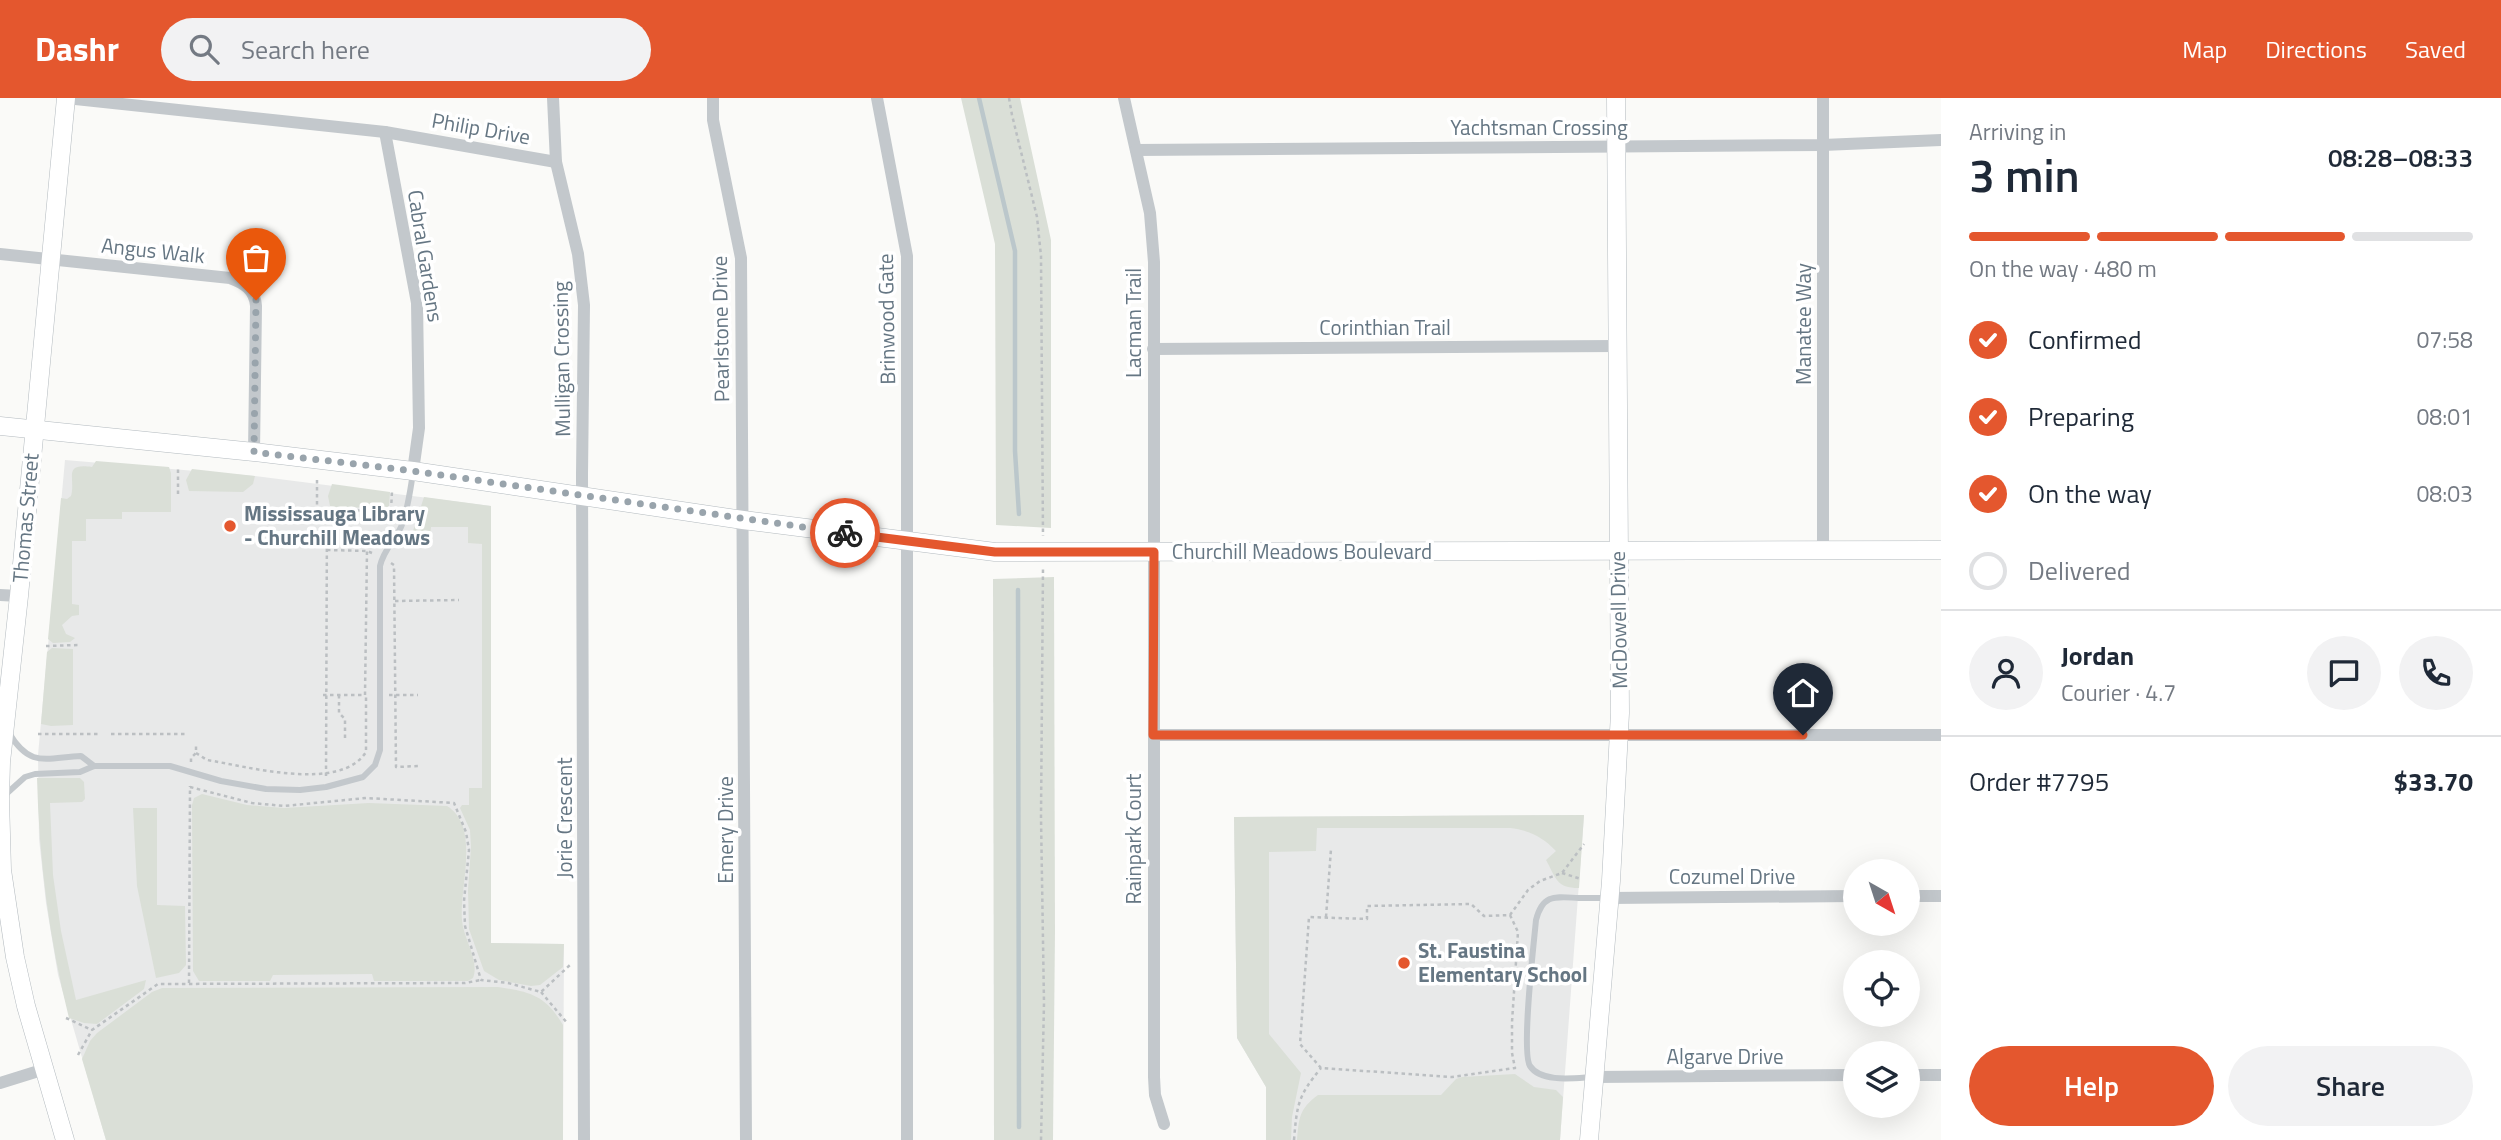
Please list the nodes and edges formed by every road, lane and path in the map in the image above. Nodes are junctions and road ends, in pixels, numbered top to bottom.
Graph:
1 (66, 98) edge
2 (553, 98) edge
3 (713, 98) edge
4 (877, 98) edge
5 (1009, 98) edge
6 (1124, 98) edge
7 (1616, 98) edge
8 (1823, 98) edge
9 (385, 132) junction
10 (1941, 140) edge
11 (1823, 145) junction
12 (1616, 146) junction
13 (1136, 150) junction
14 (556, 162) junction
15 (0, 254) edge
16 (52, 260) junction
17 (1617, 346) junction
18 (1153, 349) junction
19 (0, 426) edge
20 (34, 430) junction
21 (254, 452) junction
22 (178, 466) dead end
23 (413, 471) junction
24 (317, 480) dead end
25 (392, 491) dead end
26 (178, 494) dead end
27 (582, 497) junction
28 (311, 499) dead end
29 (317, 499) junction
30 (311, 510) dead end
31 (317, 510) junction
32 (327, 510) junction
33 (743, 520) junction
34 (908, 541) junction
35 (1043, 541) dead end
36 (1823, 550) junction
37 (1941, 550) edge
38 (367, 551) dead end
39 (1619, 551) junction
40 (1154, 552) junction
41 (1043, 564) dead end
42 (0, 595) edge
43 (19, 596) junction
44 (459, 600) dead end
45 (395, 601) dead end
46 (79, 645) dead end
47 (46, 646) dead end
48 (339, 695) dead end
49 (5, 727) junction
50 (38, 734) dead end
51 (100, 734) dead end
52 (111, 734) dead end
53 (184, 734) dead end
54 (1153, 735) junction
55 (1941, 735) edge
56 (1619, 736) junction
57 (345, 740) dead end
58 (196, 746) dead end
59 (195, 753) junction
60 (0, 762) edge
61 (94, 766) junction
62 (190, 772) junction
63 (326, 773) junction
64 (326, 787) junction
65 (366, 798) dead end
66 (0, 799) edge
67 (326, 803) dead end
68 (1584, 844) dead end
69 (1331, 849) dead end
70 (1562, 873) junction
71 (1581, 879) dead end
72 (1843, 896) edge
73 (1920, 896) edge
74 (1941, 896) edge
75 (1609, 898) junction
76 (1510, 915) junction
77 (4, 916) edge
78 (1326, 917) junction
79 (585, 951) junction
80 (481, 980) junction
81 (189, 983) junction
82 (541, 992) junction
83 (66, 1018) dead end
84 (92, 1030) junction
85 (584, 1043) junction
86 (78, 1055) dead end
87 (1321, 1068) junction
88 (45, 1069) junction
89 (1843, 1075) edge
90 (1920, 1075) edge
91 (1941, 1075) edge
92 (1596, 1077) junction
93 (0, 1083) edge
94 (1164, 1124) dead end
95 (65, 1140) edge
96 (584, 1140) edge
97 (747, 1140) edge
98 (907, 1140) edge
99 (1041, 1140) edge
100 (1294, 1140) edge
101 (1589, 1140) edge

1 - 9 street, Philip Drive
1 - 16 street, Thomas Street
2 - 14 street, Mulligan Crossing
3 - 33 street, Pearlstone Drive
4 - 34 street, Brinwood Gate
5 - 35 path
6 - 13 street, Lacman Trail
7 - 12 street, McDowell Drive
8 - 11 street, Manatee Way
9 - 14 street, Philip Drive
9 - 23 street, Cabral Gardens
10 - 11 street, Yachtsman Crossing
11 - 12 street, Yachtsman Crossing
11 - 36 street, Manatee Way
12 - 13 street, Yachtsman Crossing
12 - 17 street, McDowell Drive
13 - 18 street, Lacman Trail
14 - 27 street, Mulligan Crossing
15 - 16 street, Angus Walk
16 - 20 street, Thomas Street
16 - 21 street, Angus Walk
17 - 18 street, Corinthian Trail
17 - 39 street, McDowell Drive
18 - 40 street, Lacman Trail
19 - 20 street, Churchill Meadows Boulevard
20 - 21 street, Churchill Meadows Boulevard
20 - 43 street, Thomas Street
21 - 23 street, Churchill Meadows Boulevard
22 - 26 path
23 - 27 street, Churchill Meadows Boulevard
23 - 64 lane
24 - 29 path
25 - 32 path
27 - 33 street, Churchill Meadows Boulevard
27 - 79 street, Jorie Crescent
28 - 29 path
29 - 31 path
30 - 31 path
31 - 32 path
32 - 63 path
33 - 34 street, Churchill Meadows Boulevard
33 - 97 street, Emery Drive
34 - 40 street, Churchill Meadows Boulevard
34 - 98 street
36 - 37 street, Churchill Meadows Boulevard
36 - 39 street, Churchill Meadows Boulevard
38 - 63 path
39 - 40 street, Churchill Meadows Boulevard
39 - 56 street, McDowell Drive
40 - 54 street, Rainpark Court
41 - 99 path
42 - 43 street
43 - 49 street, Thomas Street
44 - 45 path
46 - 47 path
48 - 57 path
49 - 60 street, Thomas Street
49 - 61 lane
50 - 51 path
52 - 53 path
54 - 56 street
54 - 94 street, Rainpark Court
55 - 56 street
56 - 75 street, McDowell Drive
58 - 59 path
59 - 62 path
59 - 63 path
60 - 66 street, Thomas Street
61 - 62 lane
61 - 66 lane
62 - 64 lane
62 - 81 path
63 - 64 path
64 - 67 path
65 - 80 path
66 - 77 street, Thomas Street
68 - 70 path
69 - 78 path
70 - 71 path
70 - 76 path
72 - 75 street, Cozumel Drive
73 - 74 street
75 - 92 street, McDowell Drive
75 - 92 lane
76 - 78 path
76 - 87 path
77 - 88 street, Thomas Street
78 - 87 path
79 - 82 path
79 - 85 street, Jorie Crescent
80 - 81 path
80 - 82 path
81 - 84 path
82 - 85 path
83 - 84 path
84 - 86 path
85 - 96 street, Jorie Crescent
87 - 100 path
88 - 93 street
88 - 95 street, Thomas Street
89 - 92 street, Algarve Drive
90 - 91 street
92 - 101 street, McDowell Drive

